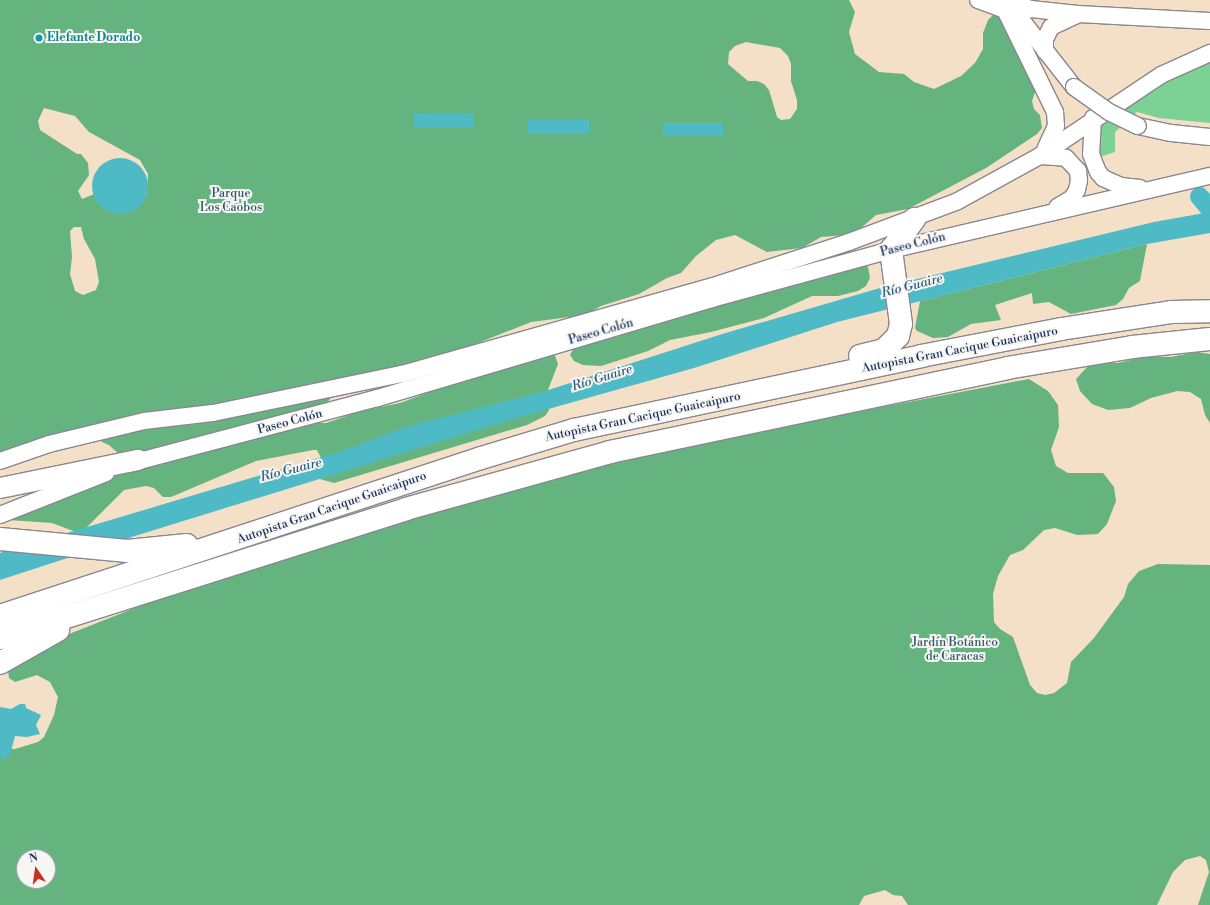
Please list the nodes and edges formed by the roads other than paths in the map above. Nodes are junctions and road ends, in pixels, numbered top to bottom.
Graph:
1 (978, 0) edge
2 (1005, 5) edge
3 (1078, 14) junction
4 (1210, 21) edge
5 (1045, 51) junction
6 (1210, 53) edge
7 (1093, 118) junction
8 (1210, 137) edge
9 (1040, 156) junction
10 (1210, 176) edge
11 (1152, 189) junction
12 (1037, 215) junction
13 (914, 219) junction
14 (891, 256) junction
15 (1210, 311) edge
16 (1210, 339) edge
17 (782, 387) junction
18 (0, 460) edge
19 (138, 460) junction
20 (0, 488) edge
21 (0, 515) edge
22 (0, 539) edge
23 (236, 540) junction
24 (123, 599) junction
25 (0, 616) edge
26 (0, 638) edge
27 (0, 663) edge

1 - 2 street
2 - 3 street
2 - 5 street
2 - 9 street, Paseo Colón
3 - 4 street
3 - 5 street
5 - 8 street, bridge
6 - 7 street, Paseo Colón
7 - 9 street, Paseo Colón
7 - 11 street
9 - 12 street
9 - 13 street, Paseo Colón
10 - 11 street, Paseo Colón
11 - 12 street, Paseo Colón
12 - 14 street, Paseo Colón
13 - 14 highway
13 - 18 street, Paseo Colón
14 - 17 highway
14 - 19 street, Paseo Colón
15 - 17 highway, Autopista Gran Cacique Guaicaipuro
16 - 24 highway, Autopista Gran Cacique Guaicaipuro
17 - 23 highway, Autopista Gran Cacique Guaicaipuro
19 - 20 main road
19 - 21 street, Paseo Colón
22 - 23 highway
23 - 25 highway, Autopista Gran Cacique Guaicaipuro
24 - 26 highway, Autopista Gran Cacique Guaicaipuro
24 - 27 highway

